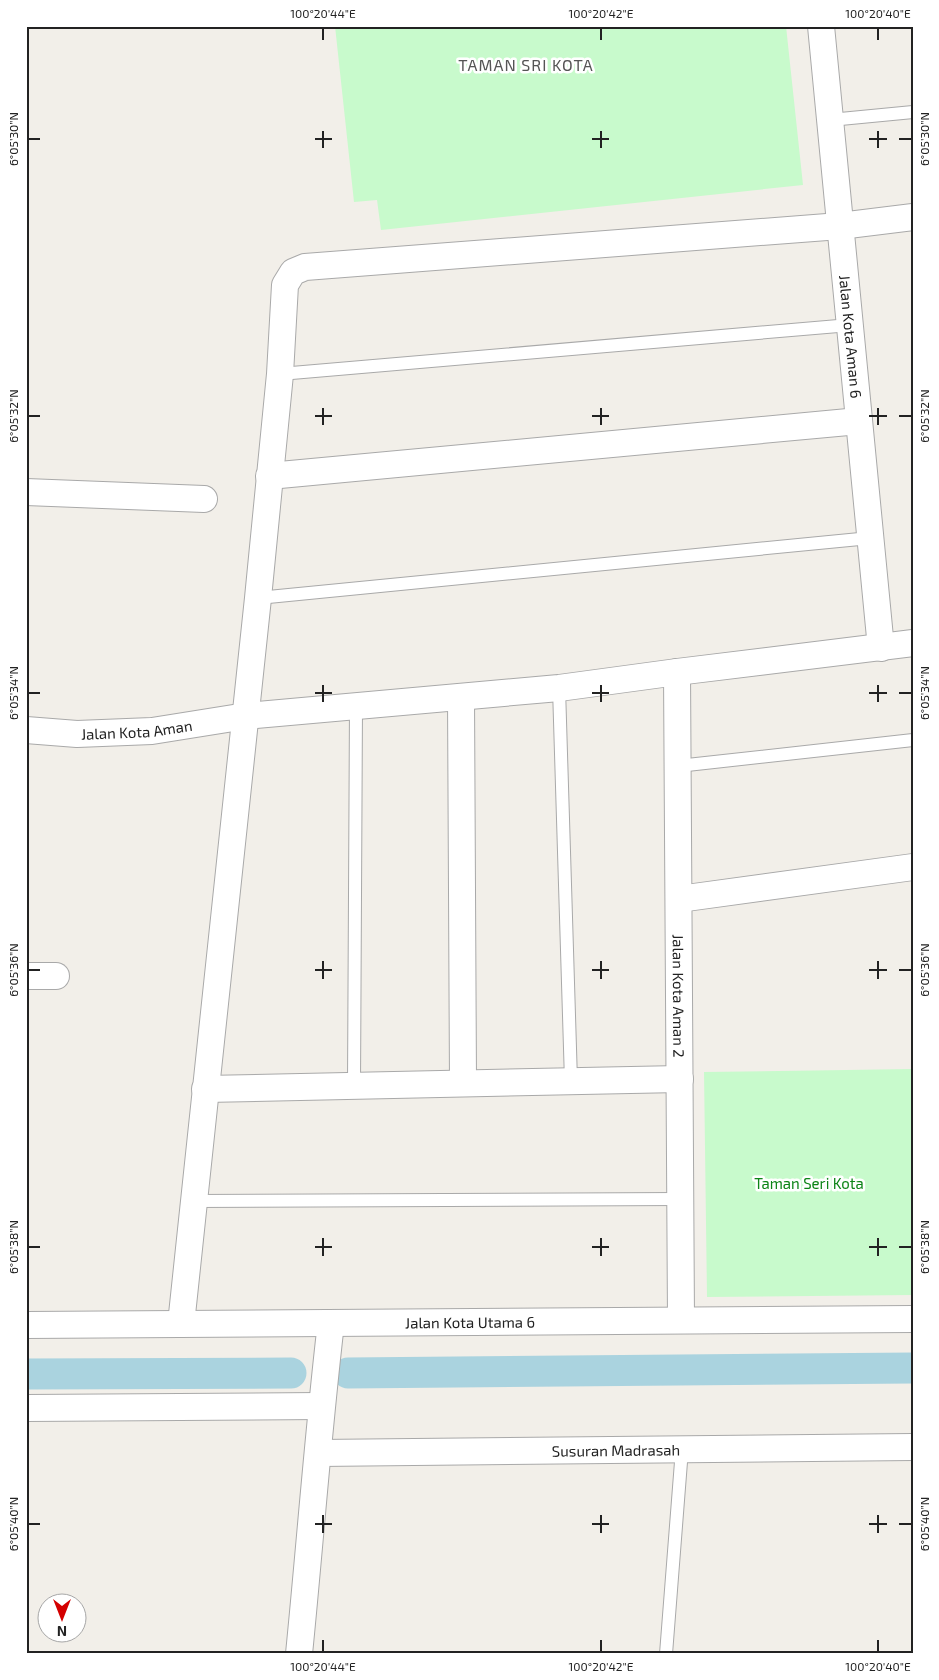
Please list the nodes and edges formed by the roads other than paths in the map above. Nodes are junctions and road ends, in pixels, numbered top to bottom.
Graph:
1 (820, 26) edge
2 (913, 112) edge
3 (830, 120) junction
4 (913, 217) edge
5 (840, 226) junction
6 (850, 325) junction
7 (280, 374) junction
8 (859, 421) junction
9 (269, 476) junction
10 (26, 492) edge
11 (204, 500) dead end
12 (870, 538) junction
13 (258, 598) junction
14 (913, 643) edge
15 (880, 648) junction
16 (678, 672) junction
17 (559, 688) junction
18 (462, 697) junction
19 (356, 706) junction
20 (246, 716) junction
21 (26, 730) edge
22 (913, 740) edge
23 (678, 766) junction
24 (913, 868) edge
25 (680, 899) junction
26 (26, 976) edge
27 (56, 976) dead end
28 (680, 1079) junction
29 (571, 1081) junction
30 (463, 1083) junction
31 (354, 1085) junction
32 (206, 1089) junction
33 (681, 1199) junction
34 (194, 1201) junction
35 (913, 1319) edge
36 (682, 1320) junction
37 (331, 1323) junction
38 (180, 1324) junction
39 (26, 1325) edge
40 (321, 1406) junction
41 (26, 1408) edge
42 (913, 1447) edge
43 (682, 1448) junction
44 (318, 1453) junction
45 (299, 1654) edge
46 (666, 1654) edge

1 - 3 street, Jalan Kota Aman 6
2 - 3 lane
3 - 5 street, Jalan Kota Aman 6
4 - 5 street
5 - 6 street, Jalan Kota Aman 6
5 - 7 street
6 - 7 lane
6 - 8 street, Jalan Kota Aman 6
7 - 9 street
8 - 9 street
8 - 12 street, Jalan Kota Aman 6
9 - 13 street
10 - 11 street
12 - 13 lane
12 - 15 street, Jalan Kota Aman 6
13 - 20 street
14 - 15 street, Jalan Kota Aman
15 - 16 street, Jalan Kota Aman
16 - 17 street, Jalan Kota Aman
16 - 23 street, Jalan Kota Aman 2
17 - 18 street, Jalan Kota Aman
17 - 29 lane
18 - 19 street, Jalan Kota Aman
18 - 30 street
19 - 20 street, Jalan Kota Aman
19 - 31 lane
20 - 21 street, Jalan Kota Aman
20 - 32 street
22 - 23 lane
23 - 25 street, Jalan Kota Aman 2
24 - 25 street
25 - 28 street, Jalan Kota Aman 2
26 - 27 street
28 - 29 street
28 - 33 street, Jalan Kota Aman 2
29 - 30 street
30 - 31 street
31 - 32 street
32 - 34 street
33 - 34 lane
33 - 36 street, Jalan Kota Aman 2
34 - 38 street
35 - 36 street, Jalan Kota Utama 6
36 - 37 street, Jalan Kota Utama 6
37 - 38 street, Jalan Kota Utama 6
37 - 40 street
38 - 39 street, Jalan Kota Utama 6
40 - 41 street
40 - 44 street
42 - 43 street, Susuran Madrasah
43 - 44 street, Susuran Madrasah
43 - 46 lane
44 - 45 street

